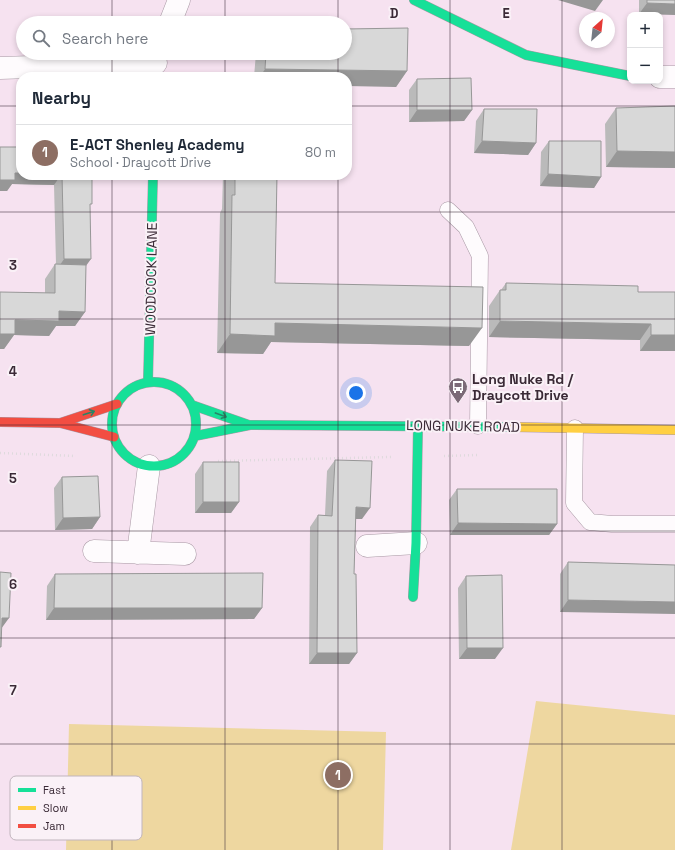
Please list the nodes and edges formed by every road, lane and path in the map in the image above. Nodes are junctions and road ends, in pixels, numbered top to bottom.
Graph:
1 (179, 0) edge
2 (414, 0) edge
3 (173, 16) edge
4 (157, 64) edge
5 (0, 68) edge
6 (627, 75) edge
7 (663, 77) edge
8 (675, 77) edge
9 (153, 180) edge
10 (448, 210) dead end
11 (148, 382) junction
12 (117, 404) junction
13 (192, 405) junction
14 (0, 422) edge
15 (60, 423) junction
16 (250, 425) junction
17 (418, 425) junction
18 (478, 426) junction
19 (575, 428) junction
20 (675, 430) edge
21 (195, 436) junction
22 (114, 437) junction
23 (0, 453) edge
24 (84, 457) dead end
25 (149, 466) junction
26 (675, 524) edge
27 (416, 543) junction
28 (367, 546) dead end
29 (94, 550) dead end
30 (138, 553) junction
31 (185, 554) dead end
32 (413, 597) dead end

1 - 3 street
2 - 6 street
4 - 5 street
7 - 8 street
9 - 11 street, WOODCOCK LANE
10 - 18 lane
11 - 12 street
11 - 13 street, LONG NUKE ROAD
15 -> 12 street
12 - 22 street
13 -> 16 street, LONG NUKE ROAD
13 - 21 street
14 - 15 street
15 - 22 street
16 - 17 street, LONG NUKE ROAD
16 - 21 street, LONG NUKE ROAD
17 - 18 street, LONG NUKE ROAD
17 - 27 street
18 - 19 street, LONG NUKE ROAD
19 - 20 street, LONG NUKE ROAD
19 - 26 lane
21 - 25 street
22 - 25 street
23 - 24 path
25 - 30 street
27 - 28 street
27 - 32 street
29 - 30 street
30 - 31 street

